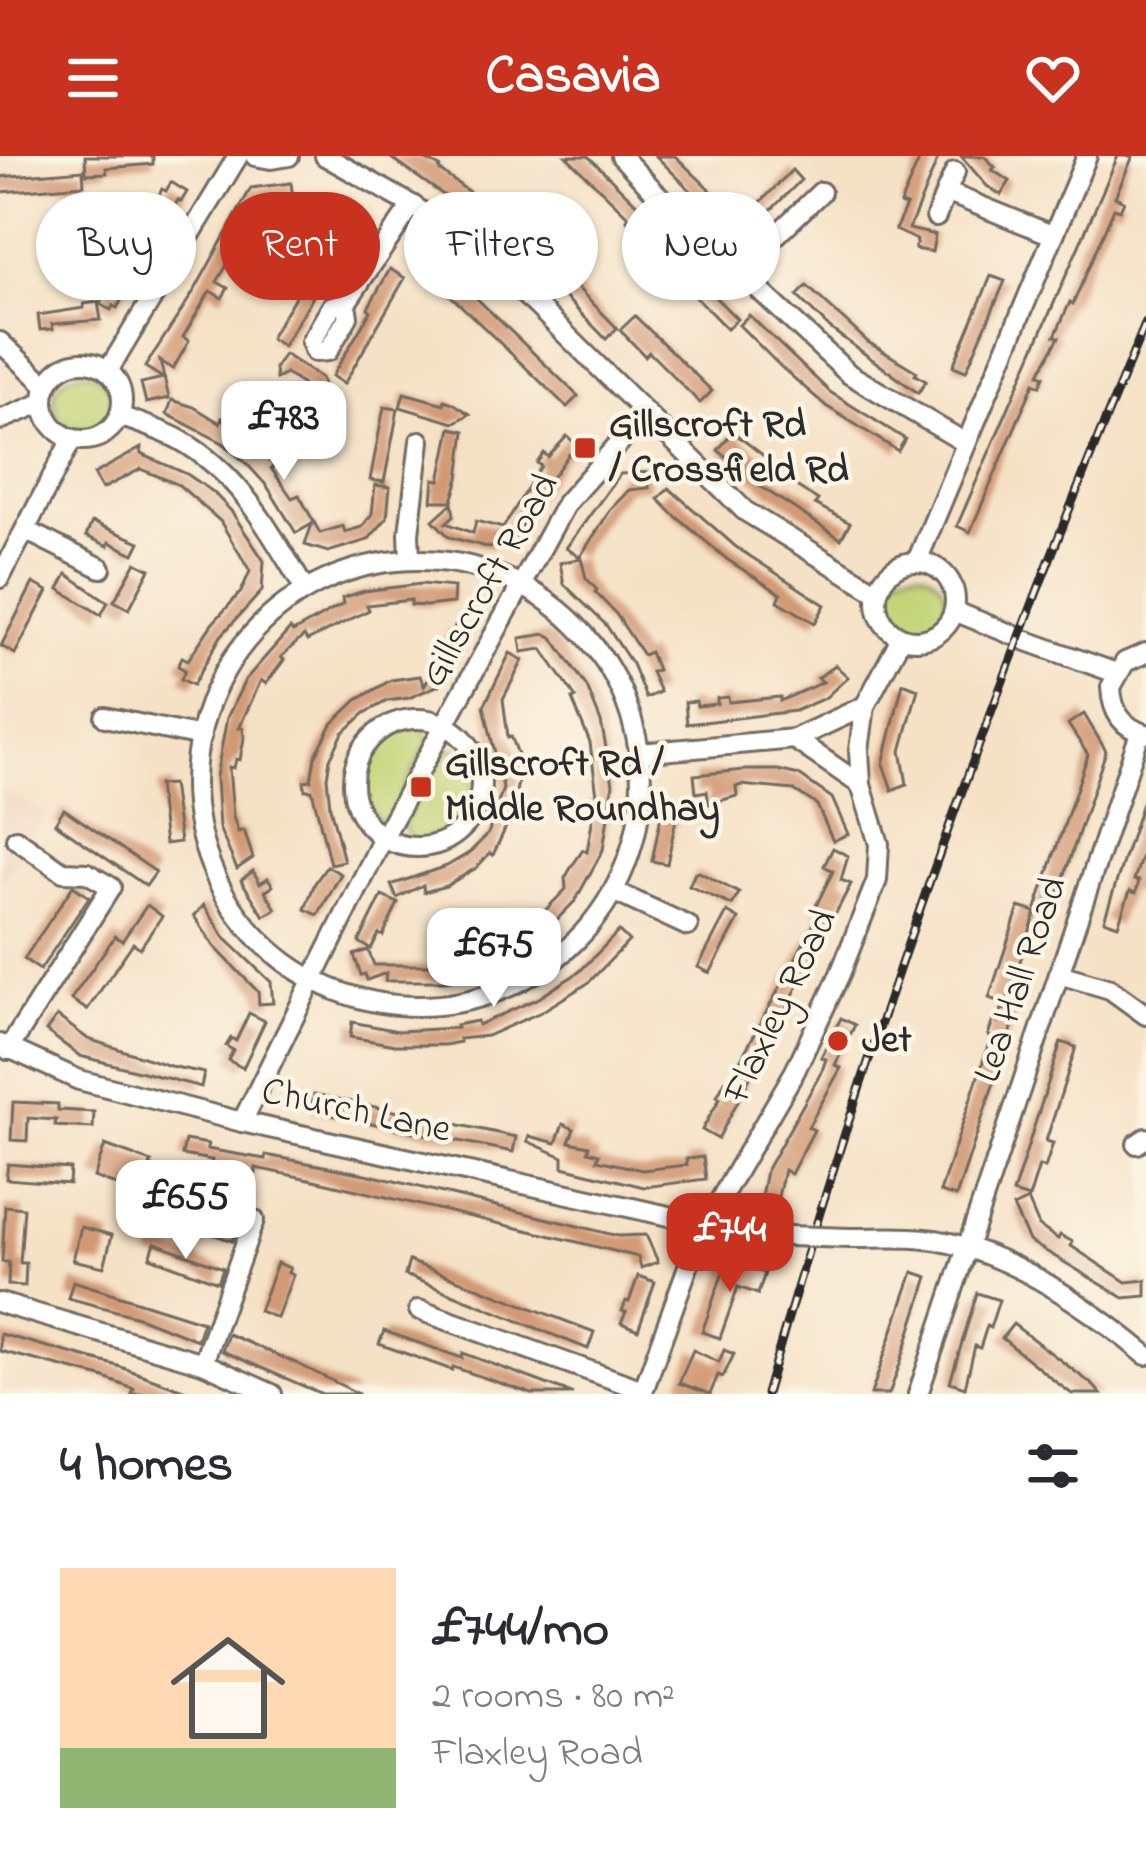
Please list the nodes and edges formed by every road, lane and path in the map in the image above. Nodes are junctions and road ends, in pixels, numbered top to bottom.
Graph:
1 (238, 156) edge
2 (255, 156) edge
3 (290, 156) edge
4 (325, 156) edge
5 (621, 156) edge
6 (1087, 156) edge
7 (955, 172) dead end
8 (654, 192) edge
9 (820, 192) dead end
10 (946, 192) junction
11 (404, 200) edge
12 (404, 217) edge
13 (936, 217) dead end
14 (780, 231) edge
15 (1052, 235) junction
16 (530, 300) edge
17 (769, 300) edge
18 (346, 303) dead end
19 (0, 342) edge
20 (108, 371) junction
21 (45, 394) junction
22 (644, 415) junction
23 (119, 416) junction
24 (0, 420) edge
25 (72, 439) junction
26 (420, 441) dead end
27 (964, 442) junction
28 (25, 530) junction
29 (410, 560) junction
30 (917, 561) junction
31 (100, 568) dead end
32 (0, 578) edge
33 (521, 586) junction
34 (304, 588) junction
35 (878, 592) junction
36 (954, 611) junction
37 (902, 638) junction
38 (1146, 653) edge
39 (1116, 673) junction
40 (865, 706) junction
41 (105, 717) dead end
42 (445, 728) junction
43 (1143, 734) edge
44 (201, 737) junction
45 (794, 740) junction
46 (640, 753) junction
47 (862, 785) junction
48 (384, 836) junction
49 (16, 839) dead end
50 (615, 892) junction
51 (688, 926) dead end
52 (1059, 974) junction
53 (314, 981) junction
54 (1146, 1015) edge
55 (4, 1047) edge
56 (242, 1122) junction
57 (254, 1220) dead end
58 (705, 1224) junction
59 (967, 1248) junction
60 (0, 1304) edge
61 (419, 1310) dead end
62 (1146, 1355) edge
63 (203, 1363) junction
64 (643, 1392) edge
65 (272, 1394) edge
66 (918, 1394) edge

1 - 20 street
2 - 3 street
4 - 11 street
5 - 8 street
6 - 15 street
7 - 10 street
9 - 14 street
10 - 13 street
10 - 15 street
12 - 18 street
15 - 27 street
16 - 22 street
17 - 27 street
19 - 21 street
20 - 21 street
20 - 23 street
21 - 24 street
21 - 25 street
22 - 33 street, Gillscroft Road
22 - 35 street
23 - 25 street
23 - 34 street
25 - 28 street
26 - 29 street
27 - 30 street
28 - 31 street
28 - 32 street
29 - 33 street
29 - 34 street
30 - 35 street
30 - 36 street
33 - 42 street, Gillscroft Road
33 - 46 street
34 - 44 street
35 - 37 street
36 - 37 street
36 - 39 street
37 - 40 street, Flaxley Road
38 - 39 street
39 - 43 street
40 - 45 street
40 - 47 street, Flaxley Road
41 - 44 street
42 - 48 street, Gillscroft Road
42 - 48 street, Gillscroft Road
42 - 48 street, Gillscroft Road
43 - 52 street, Lea Hall Road
44 - 53 street
45 - 46 street
45 - 47 street
46 - 50 street
47 - 58 street, Flaxley Road
48 - 53 street, Gillscroft Road
49 - 55 street
50 - 51 street
50 - 53 street
52 - 54 street
52 - 59 street, Lea Hall Road
53 - 56 street, Gillscroft Road
55 - 56 street, Church Lane
56 - 58 street, Church Lane
57 - 63 street
58 - 59 street, Church Lane, bridge
58 - 64 street, Flaxley Road
59 - 62 street, Church Lane
59 - 66 street, Lea Hall Road
60 - 63 street
61 - 64 street
63 - 65 street

